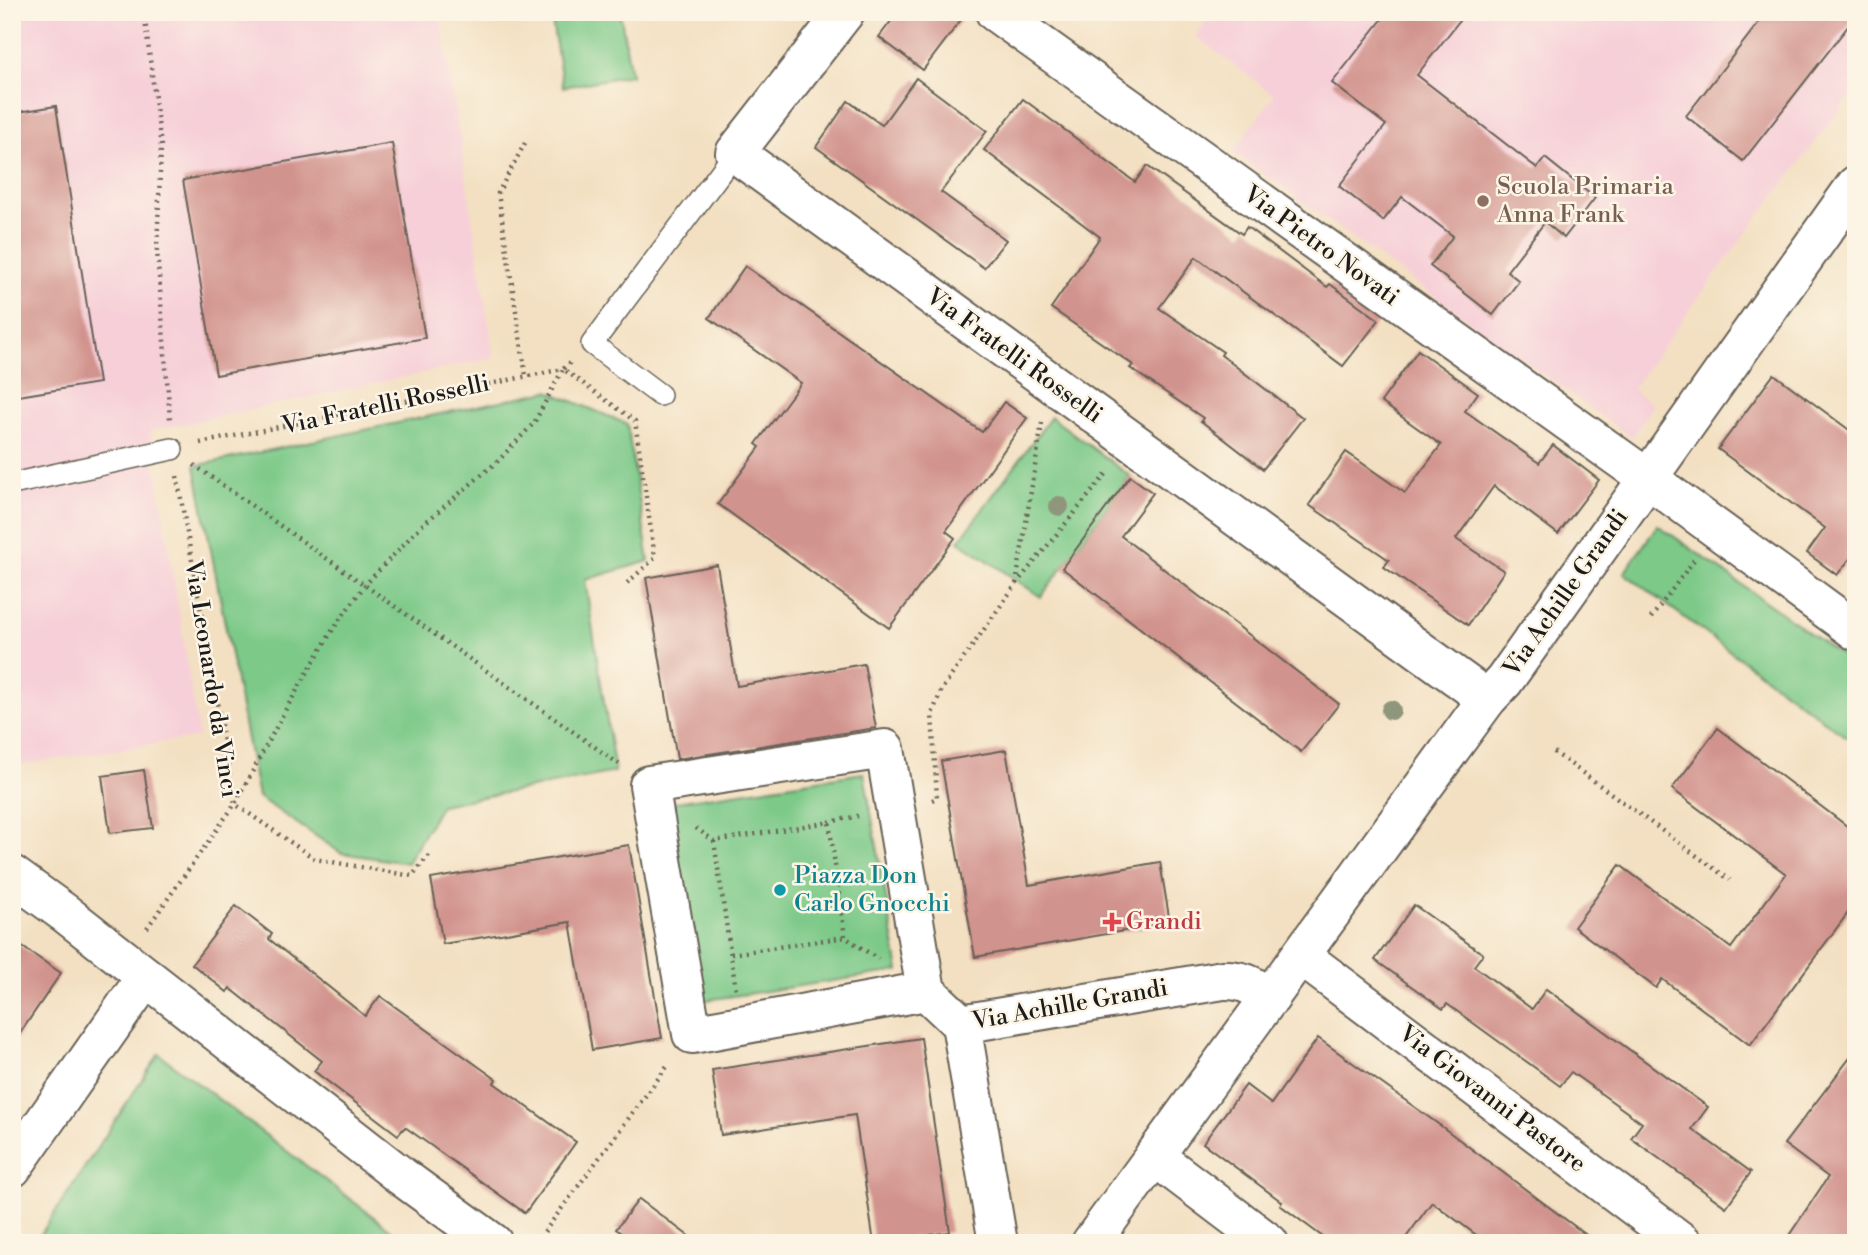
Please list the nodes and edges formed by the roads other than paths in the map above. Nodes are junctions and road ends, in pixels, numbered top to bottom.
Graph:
1 (845, 12) edge
2 (995, 12) edge
3 (735, 153) junction
4 (1856, 185) edge
5 (660, 394) dead end
6 (172, 449) road end
7 (1647, 479) junction
8 (12, 484) edge
9 (1856, 631) edge
10 (1487, 699) junction
11 (12, 875) edge
12 (1301, 956) junction
13 (135, 969) junction
14 (926, 991) junction
15 (1271, 997) junction
16 (961, 1024) junction
17 (1154, 1156) junction
18 (12, 1168) edge
19 (493, 1243) edge
20 (998, 1243) edge
21 (1091, 1243) edge
22 (1269, 1243) edge
23 (1683, 1243) edge

1 - 3 street
2 - 7 street, Via Pietro Novati
3 - 5 lane
3 - 10 street, Via Fratelli Rosselli
4 - 7 street, Via Achille Grandi
6 - 8 lane
7 - 9 street, Via Pietro Novati
7 - 10 street, Via Achille Grandi
10 - 12 street, Via Achille Grandi
11 - 13 street
12 - 15 street, Via Achille Grandi
12 - 23 street, Via Giovanni Pastore
13 - 18 street
13 - 19 street
14 - 14 street
14 - 16 street
15 - 16 street, Via Achille Grandi
15 - 17 street, Via Achille Grandi
16 - 20 street, Via Achille Grandi
17 - 21 street, Via Achille Grandi
17 - 22 street

